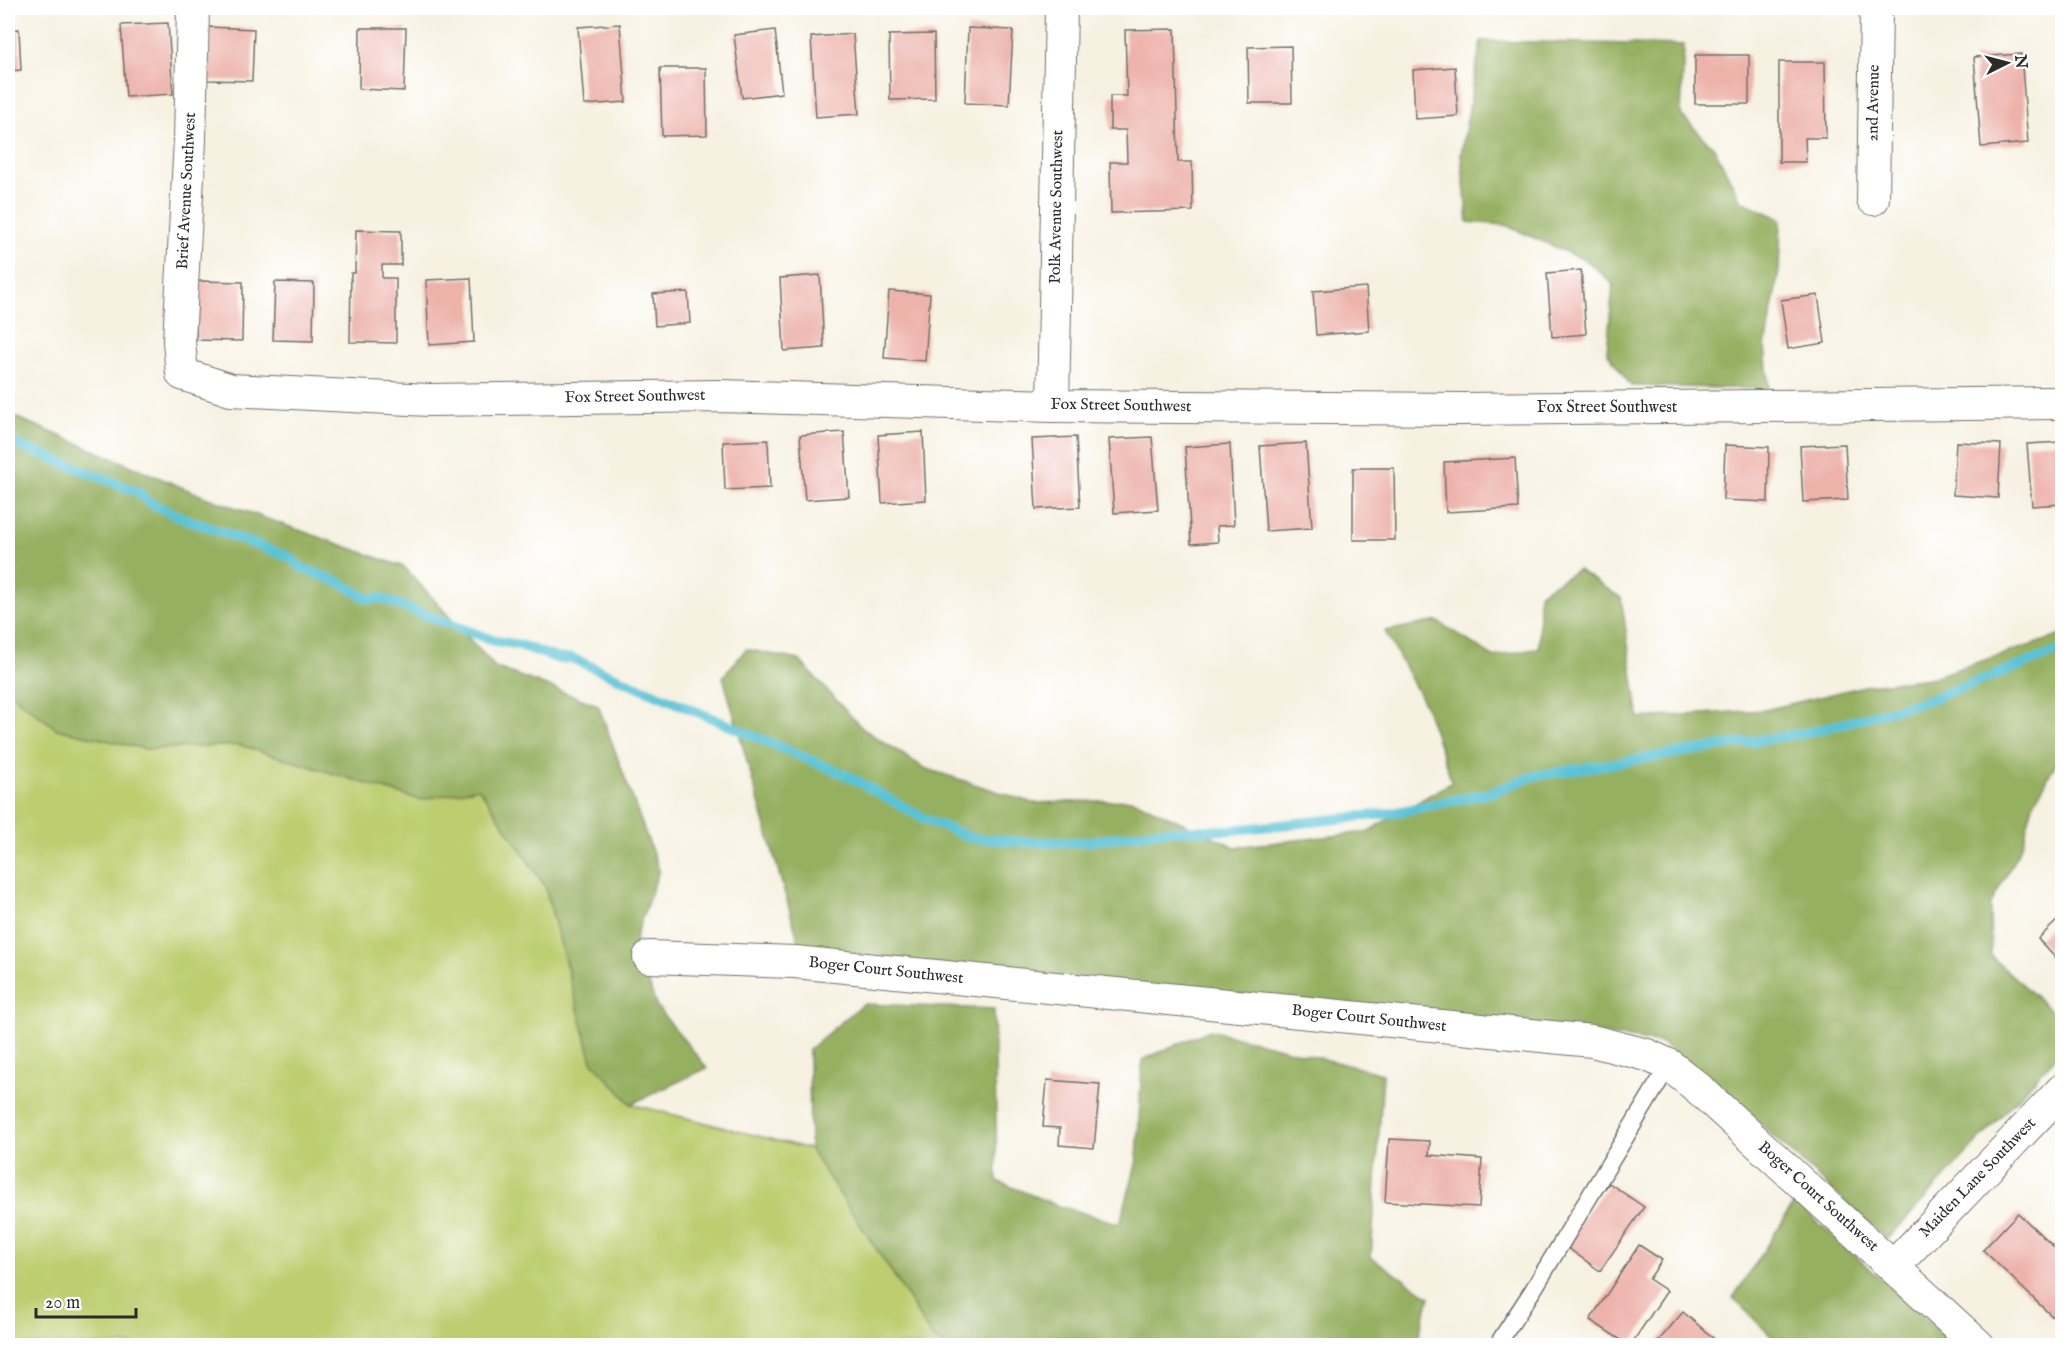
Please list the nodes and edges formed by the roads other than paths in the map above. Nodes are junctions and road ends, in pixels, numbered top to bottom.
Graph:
1 (193, 8) edge
2 (1061, 8) edge
3 (1876, 8) edge
4 (1873, 199) dead end
5 (182, 374) joint
6 (2062, 403) edge
7 (1053, 406) junction
8 (650, 957) dead end
9 (1669, 1065) junction
10 (2062, 1090) edge
11 (1894, 1266) junction
12 (1500, 1346) edge
13 (1979, 1346) edge

1 - 5 street, Brief Avenue Southwest
2 - 7 street, Polk Avenue Southwest
3 - 4 street, 2nd Avenue
5 - 7 street, Fox Street Southwest
6 - 7 street, Fox Street Southwest
8 - 9 street, Boger Court Southwest
9 - 11 street, Boger Court Southwest
9 - 12 lane
10 - 11 street, Maiden Lane Southwest
11 - 13 street, Boger Court Southwest

